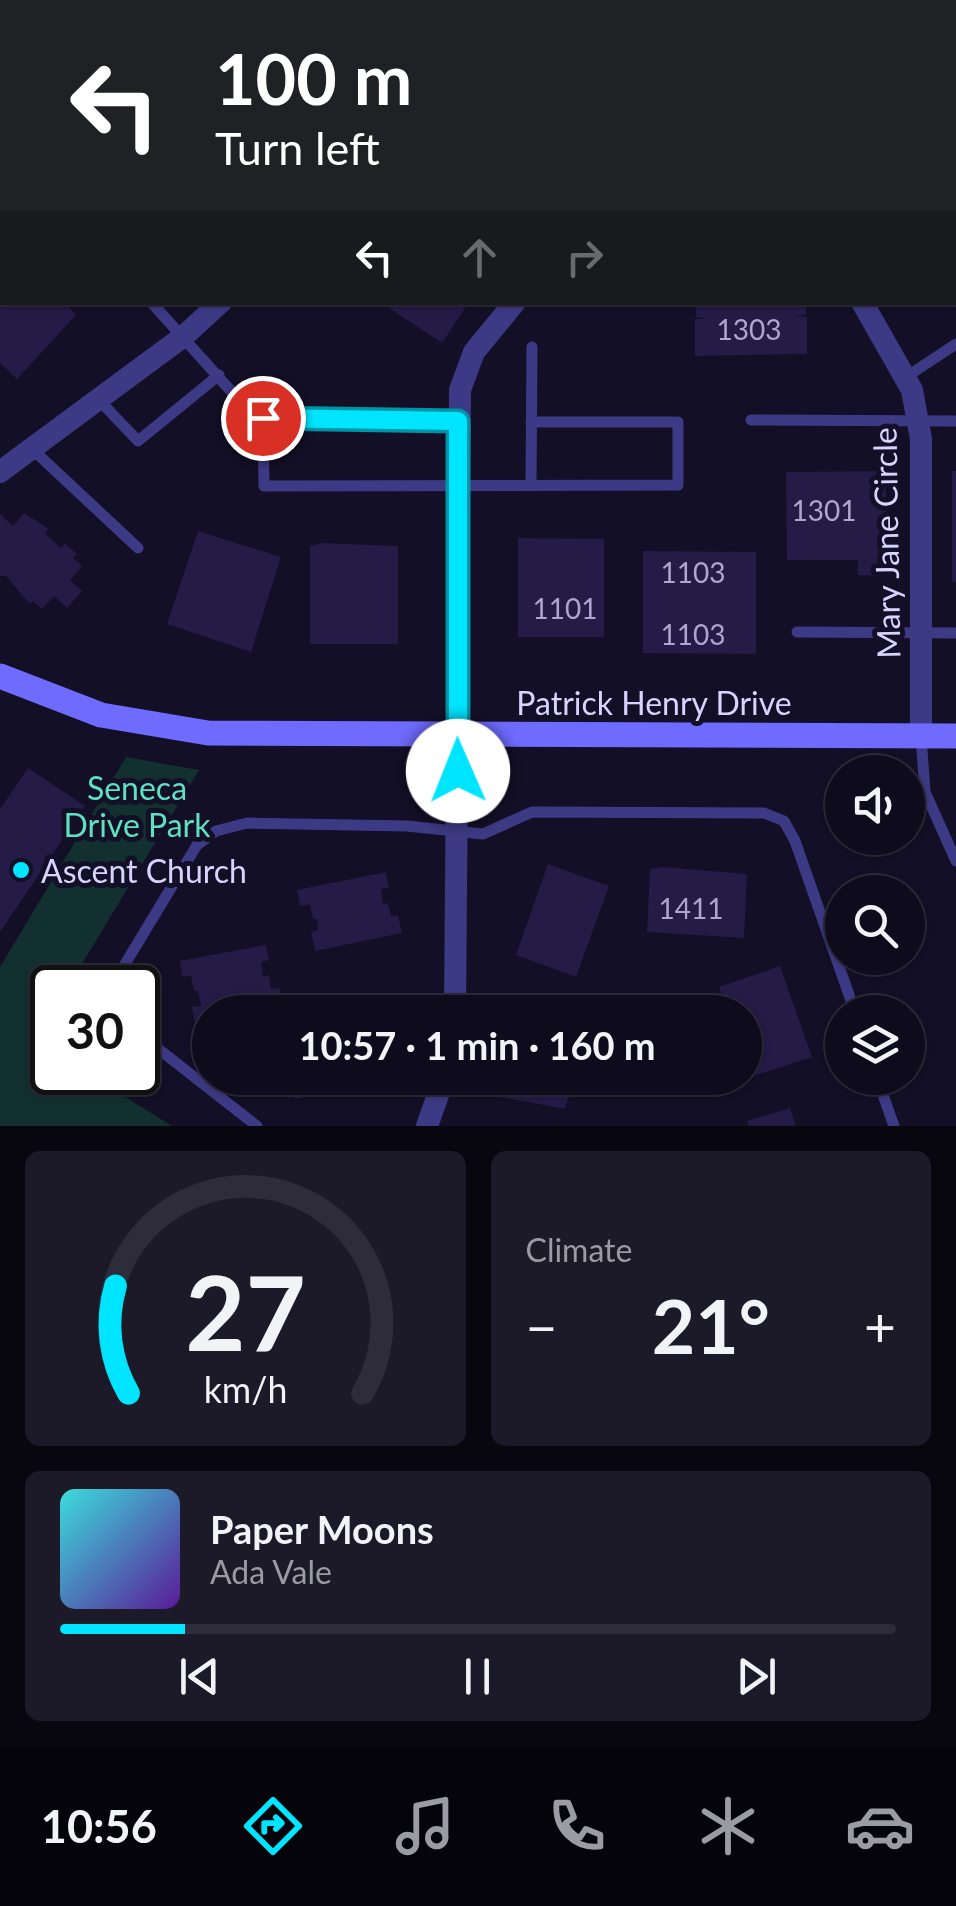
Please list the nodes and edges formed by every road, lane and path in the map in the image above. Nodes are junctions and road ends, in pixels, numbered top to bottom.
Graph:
1 (154, 305) edge
2 (217, 305) edge
3 (513, 305) edge
4 (864, 305) edge
5 (184, 336) junction
6 (956, 344) edge
7 (532, 347) dead end
8 (219, 375) junction
9 (906, 377) junction
10 (97, 398) junction
11 (263, 418) junction
12 (752, 420) dead end
13 (458, 421) junction
14 (919, 421) junction
15 (956, 421) edge
16 (532, 422) junction
17 (30, 448) junction
18 (1, 469) edge
19 (458, 485) junction
20 (532, 486) junction
21 (138, 548) dead end
22 (797, 632) dead end
23 (921, 632) junction
24 (956, 632) edge
25 (0, 676) edge
26 (457, 734) junction
27 (921, 736) junction
28 (956, 736) edge
29 (458, 832) junction
30 (956, 861) edge
31 (124, 965) edge
32 (455, 995) edge
33 (849, 995) edge
34 (160, 1051) edge
35 (438, 1095) edge
36 (883, 1095) edge
37 (257, 1126) edge
38 (426, 1126) edge
39 (894, 1126) edge

1 - 5 lane
2 - 5 street
3 - 13 street
4 - 9 street, Mary Jane Circle
5 - 8 lane
5 - 10 street
6 - 9 lane
7 - 16 lane
8 - 10 lane
8 - 11 lane
9 - 14 street, Mary Jane Circle
10 - 17 street
11 - 13 lane
11 - 19 lane
12 - 14 lane
13 - 19 street
14 - 15 lane
14 - 23 street, Mary Jane Circle
16 - 20 lane
16 - 20 lane
17 - 18 street
17 - 21 lane
19 - 20 lane
19 - 26 street
22 - 23 lane
23 - 24 lane
23 - 27 street, Mary Jane Circle
25 - 26 main road, Patrick Henry Drive
26 - 27 main road, Patrick Henry Drive
26 - 29 street
27 - 28 main road, Patrick Henry Drive
27 - 30 lane
29 - 31 lane
29 - 32 street
29 - 33 lane
34 - 37 lane
35 - 38 street
36 - 39 lane

